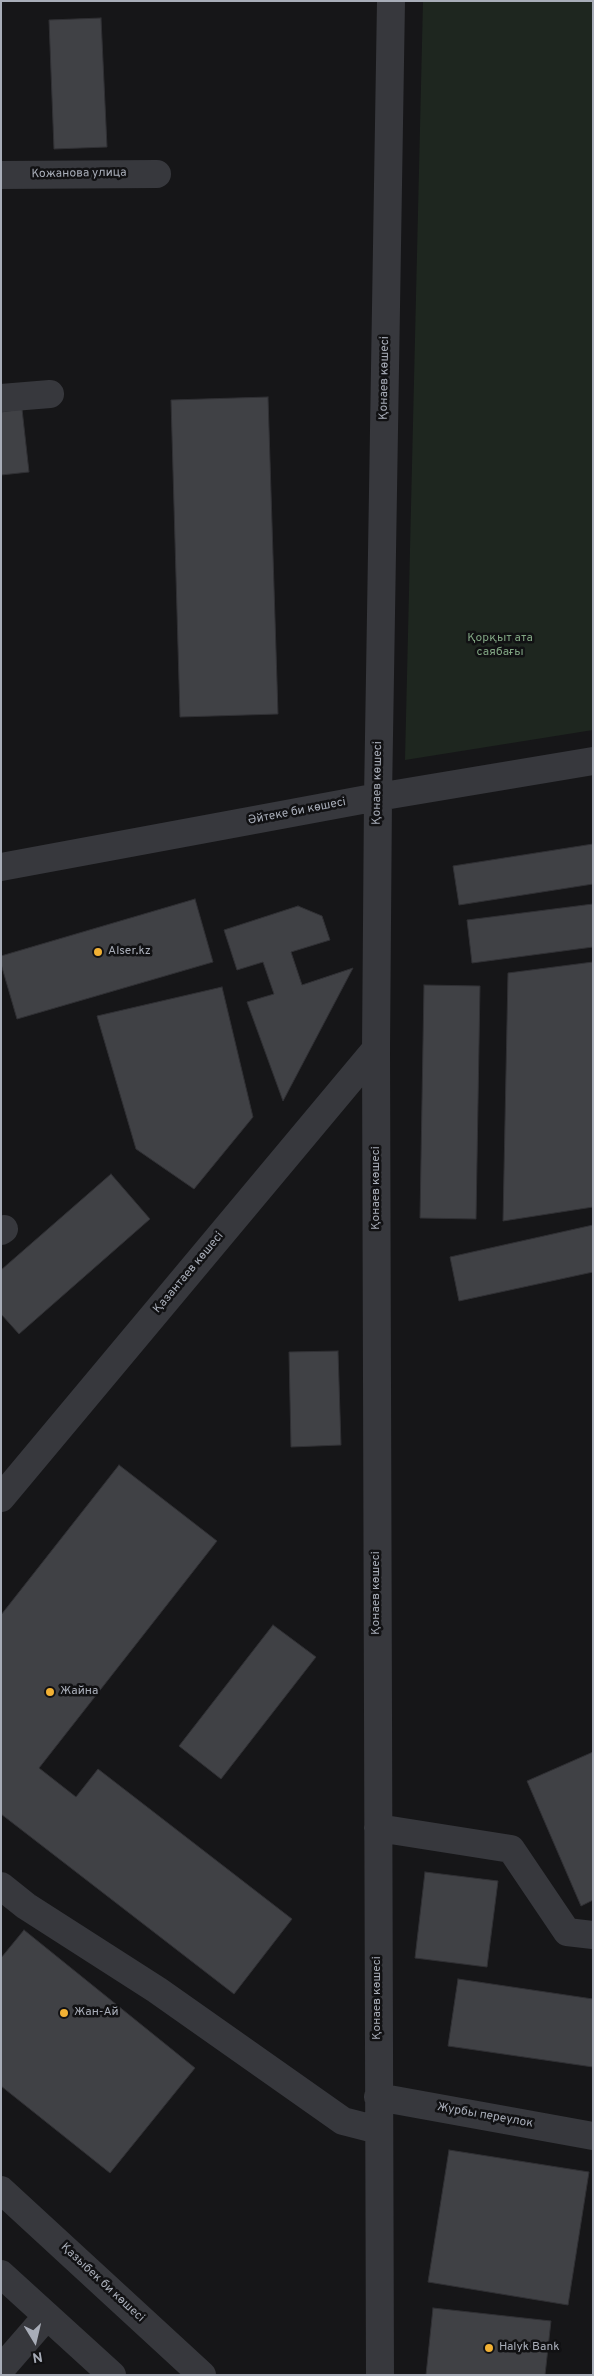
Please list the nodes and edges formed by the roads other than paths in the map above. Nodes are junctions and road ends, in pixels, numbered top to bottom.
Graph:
1 (391, 1) edge
2 (157, 174) dead end
3 (1, 175) edge
4 (50, 394) dead end
5 (1, 398) edge
6 (593, 761) edge
7 (378, 797) junction
8 (1, 867) edge
9 (376, 1049) junction
10 (1, 1498) edge
11 (378, 1828) junction
12 (1, 1886) edge
13 (593, 1935) edge
14 (378, 2097) junction
15 (378, 2130) junction
16 (593, 2136) edge
17 (1, 2190) edge
18 (1, 2274) edge
19 (47, 2316) junction
20 (1, 2369) edge
21 (112, 2375) edge
22 (202, 2375) edge
23 (380, 2375) edge

1 - 7 street, Қонаев көшесі
2 - 3 street, Кожанова улица
4 - 5 street
6 - 7 street, Әйтеке би көшесі
7 - 8 street, Әйтеке би көшесі
7 - 9 street, Қонаев көшесі
9 - 10 street, Қазантаев көшесі
9 - 11 street, Қонаев көшесі
11 - 13 street
11 - 14 street, Қонаев көшесі
12 - 15 street
14 - 15 street, Қонаев көшесі
14 - 16 street, Журбы переулок
15 - 23 street, Қонаев көшесі
17 - 22 street, Қазыбек би көшесі
18 - 19 street
19 - 20 street
19 - 21 street

